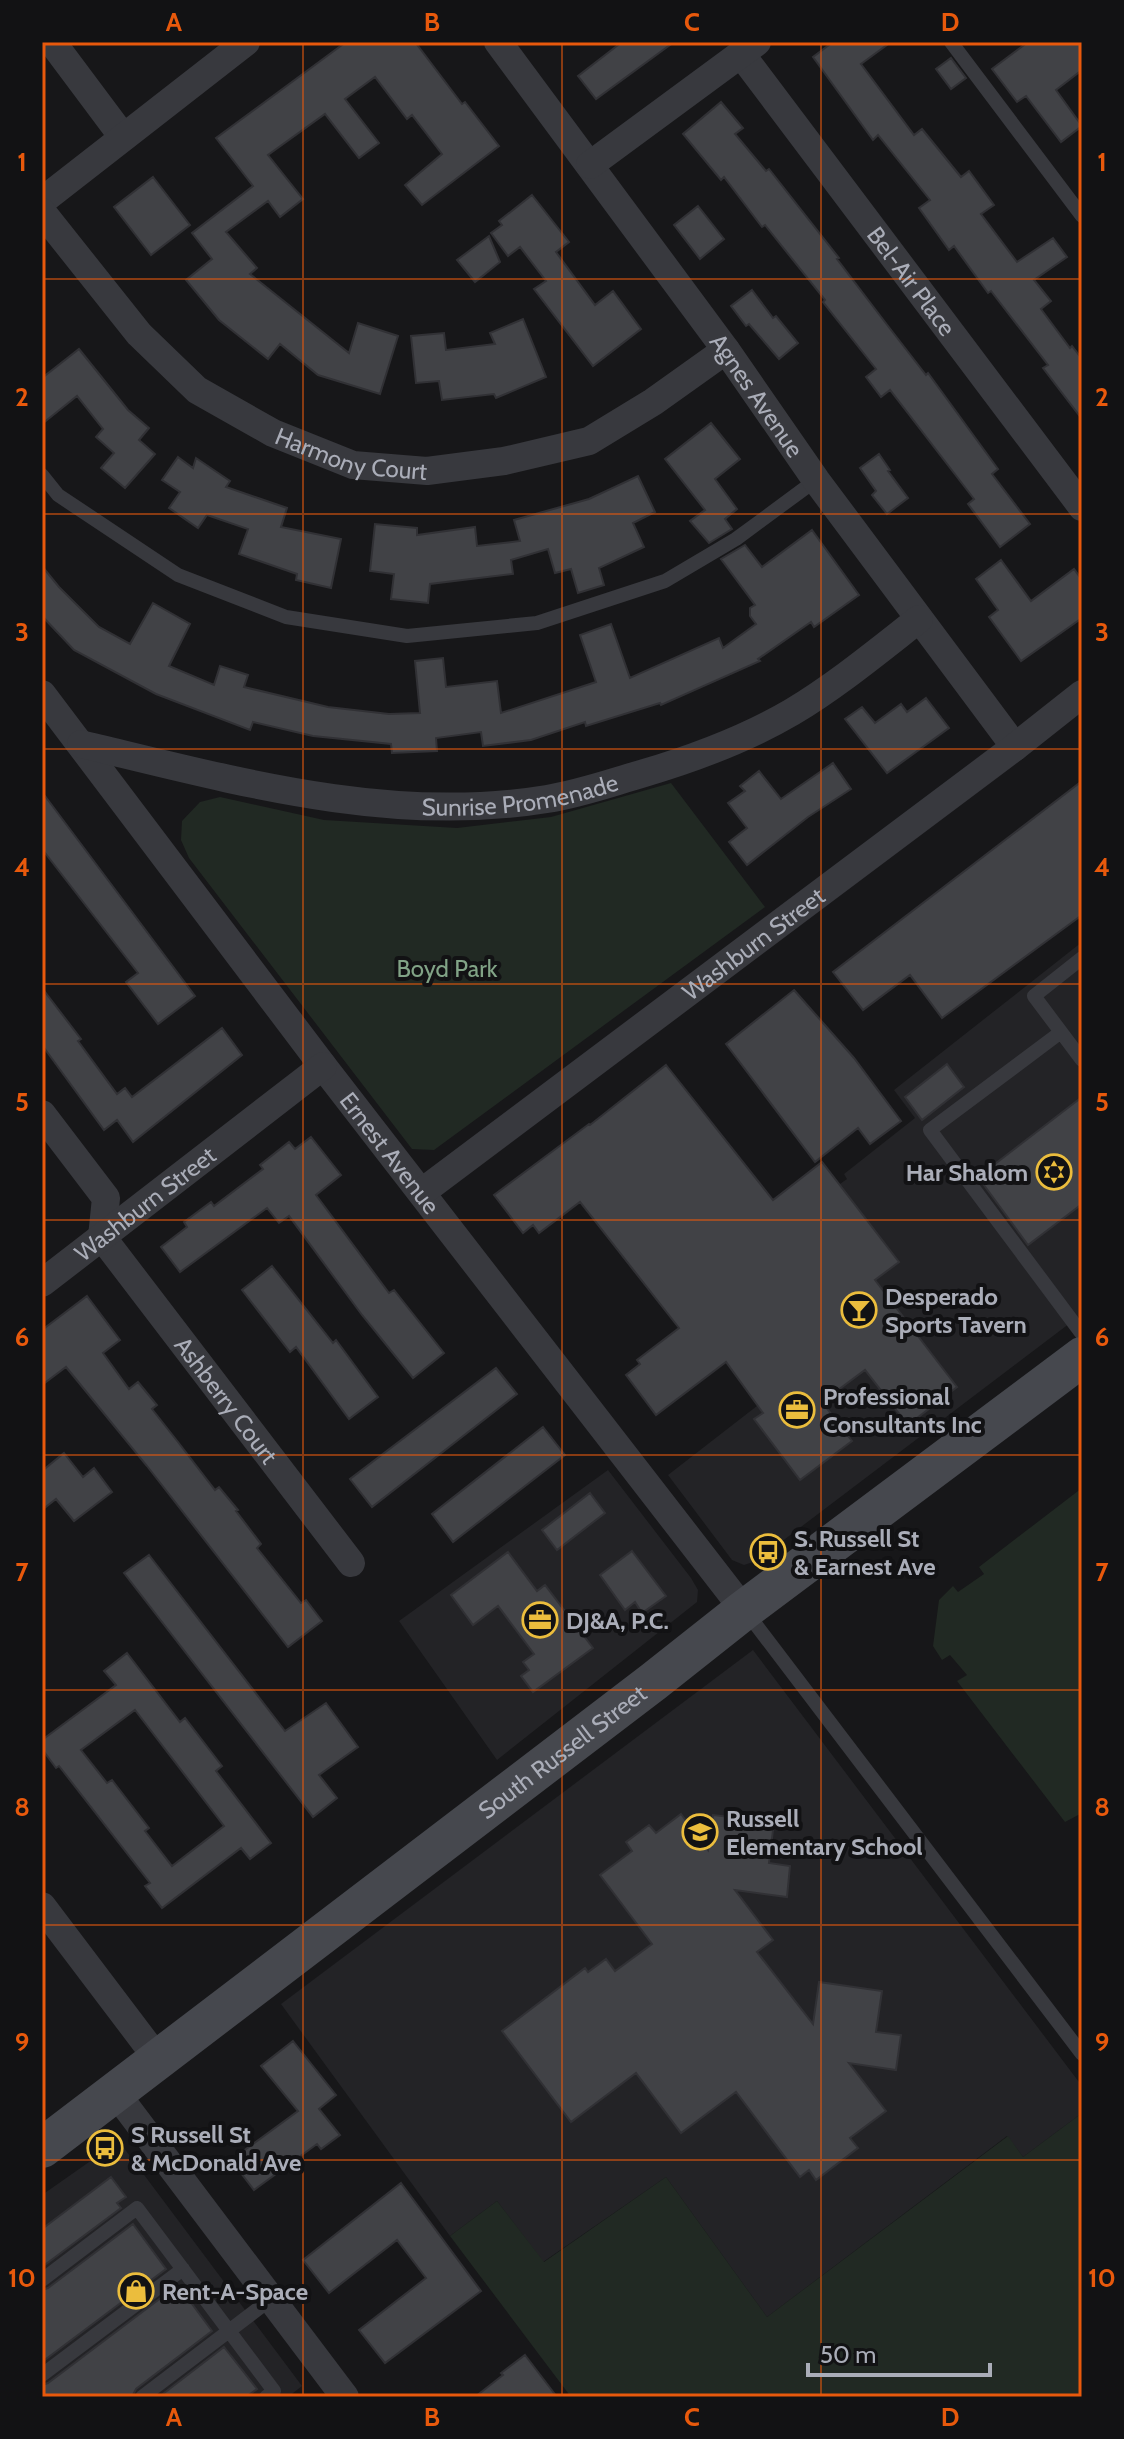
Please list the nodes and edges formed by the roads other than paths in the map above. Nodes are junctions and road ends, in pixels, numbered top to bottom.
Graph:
1 (52, 42) edge
2 (246, 42) edge
3 (951, 42) edge
4 (500, 43) edge
5 (749, 48) edge
6 (123, 137) junction
7 (590, 165) junction
8 (42, 201) edge
9 (42, 212) edge
10 (1082, 216) edge
11 (726, 350) junction
12 (42, 475) edge
13 (816, 480) junction
14 (1082, 507) edge
15 (919, 619) junction
16 (42, 694) edge
17 (1082, 694) edge
18 (81, 744) junction
19 (1015, 747) junction
20 (1082, 958) edge
21 (1061, 1032) junction
22 (1082, 1060) edge
23 (323, 1066) junction
24 (42, 1114) edge
25 (422, 1192) junction
26 (102, 1237) junction
27 (42, 1283) edge
28 (1082, 1334) edge
29 (1082, 1357) edge
30 (351, 1563) dead end
31 (744, 1610) junction
32 (42, 1906) edge
33 (1082, 2054) edge
34 (157, 2058) junction
35 (115, 2092) junction
36 (42, 2148) edge
37 (183, 2269) junction
38 (42, 2280) edge
39 (271, 2299) junction
40 (228, 2332) junction
41 (42, 2375) edge
42 (142, 2397) edge
43 (266, 2397) edge
44 (345, 2397) edge

1 - 6 street
2 - 6 street
3 - 10 lane
4 - 7 street, Agnes Avenue
5 - 7 street
5 - 14 street, Bel-Air Place
6 - 8 street
7 - 11 street, Agnes Avenue
9 - 11 street, Harmony Court
11 - 13 street, Agnes Avenue
12 - 13 lane
13 - 15 street, Agnes Avenue
15 - 18 street, Sunrise Promenade
15 - 19 street, Agnes Avenue
16 - 18 street, Ernest Avenue
17 - 19 street, Washburn Street
18 - 23 street, Ernest Avenue
19 - 25 street, Washburn Street
20 - 21 lane
21 - 22 lane
21 - 28 lane
23 - 25 street, Ernest Avenue
23 - 26 street, Washburn Street
24 - 26 street
25 - 31 street, Ernest Avenue
26 - 27 street, Washburn Street
26 - 30 street, Ashberry Court
29 - 31 main road, South Russell Street
31 - 33 lane
31 - 34 main road, South Russell Street
32 - 34 street
34 - 35 main road, South Russell Street
35 - 36 main road, South Russell Street
35 - 39 street
37 - 38 lane
37 - 40 lane
37 - 41 lane
39 - 40 lane
39 - 44 street
40 - 42 lane
40 - 43 lane

